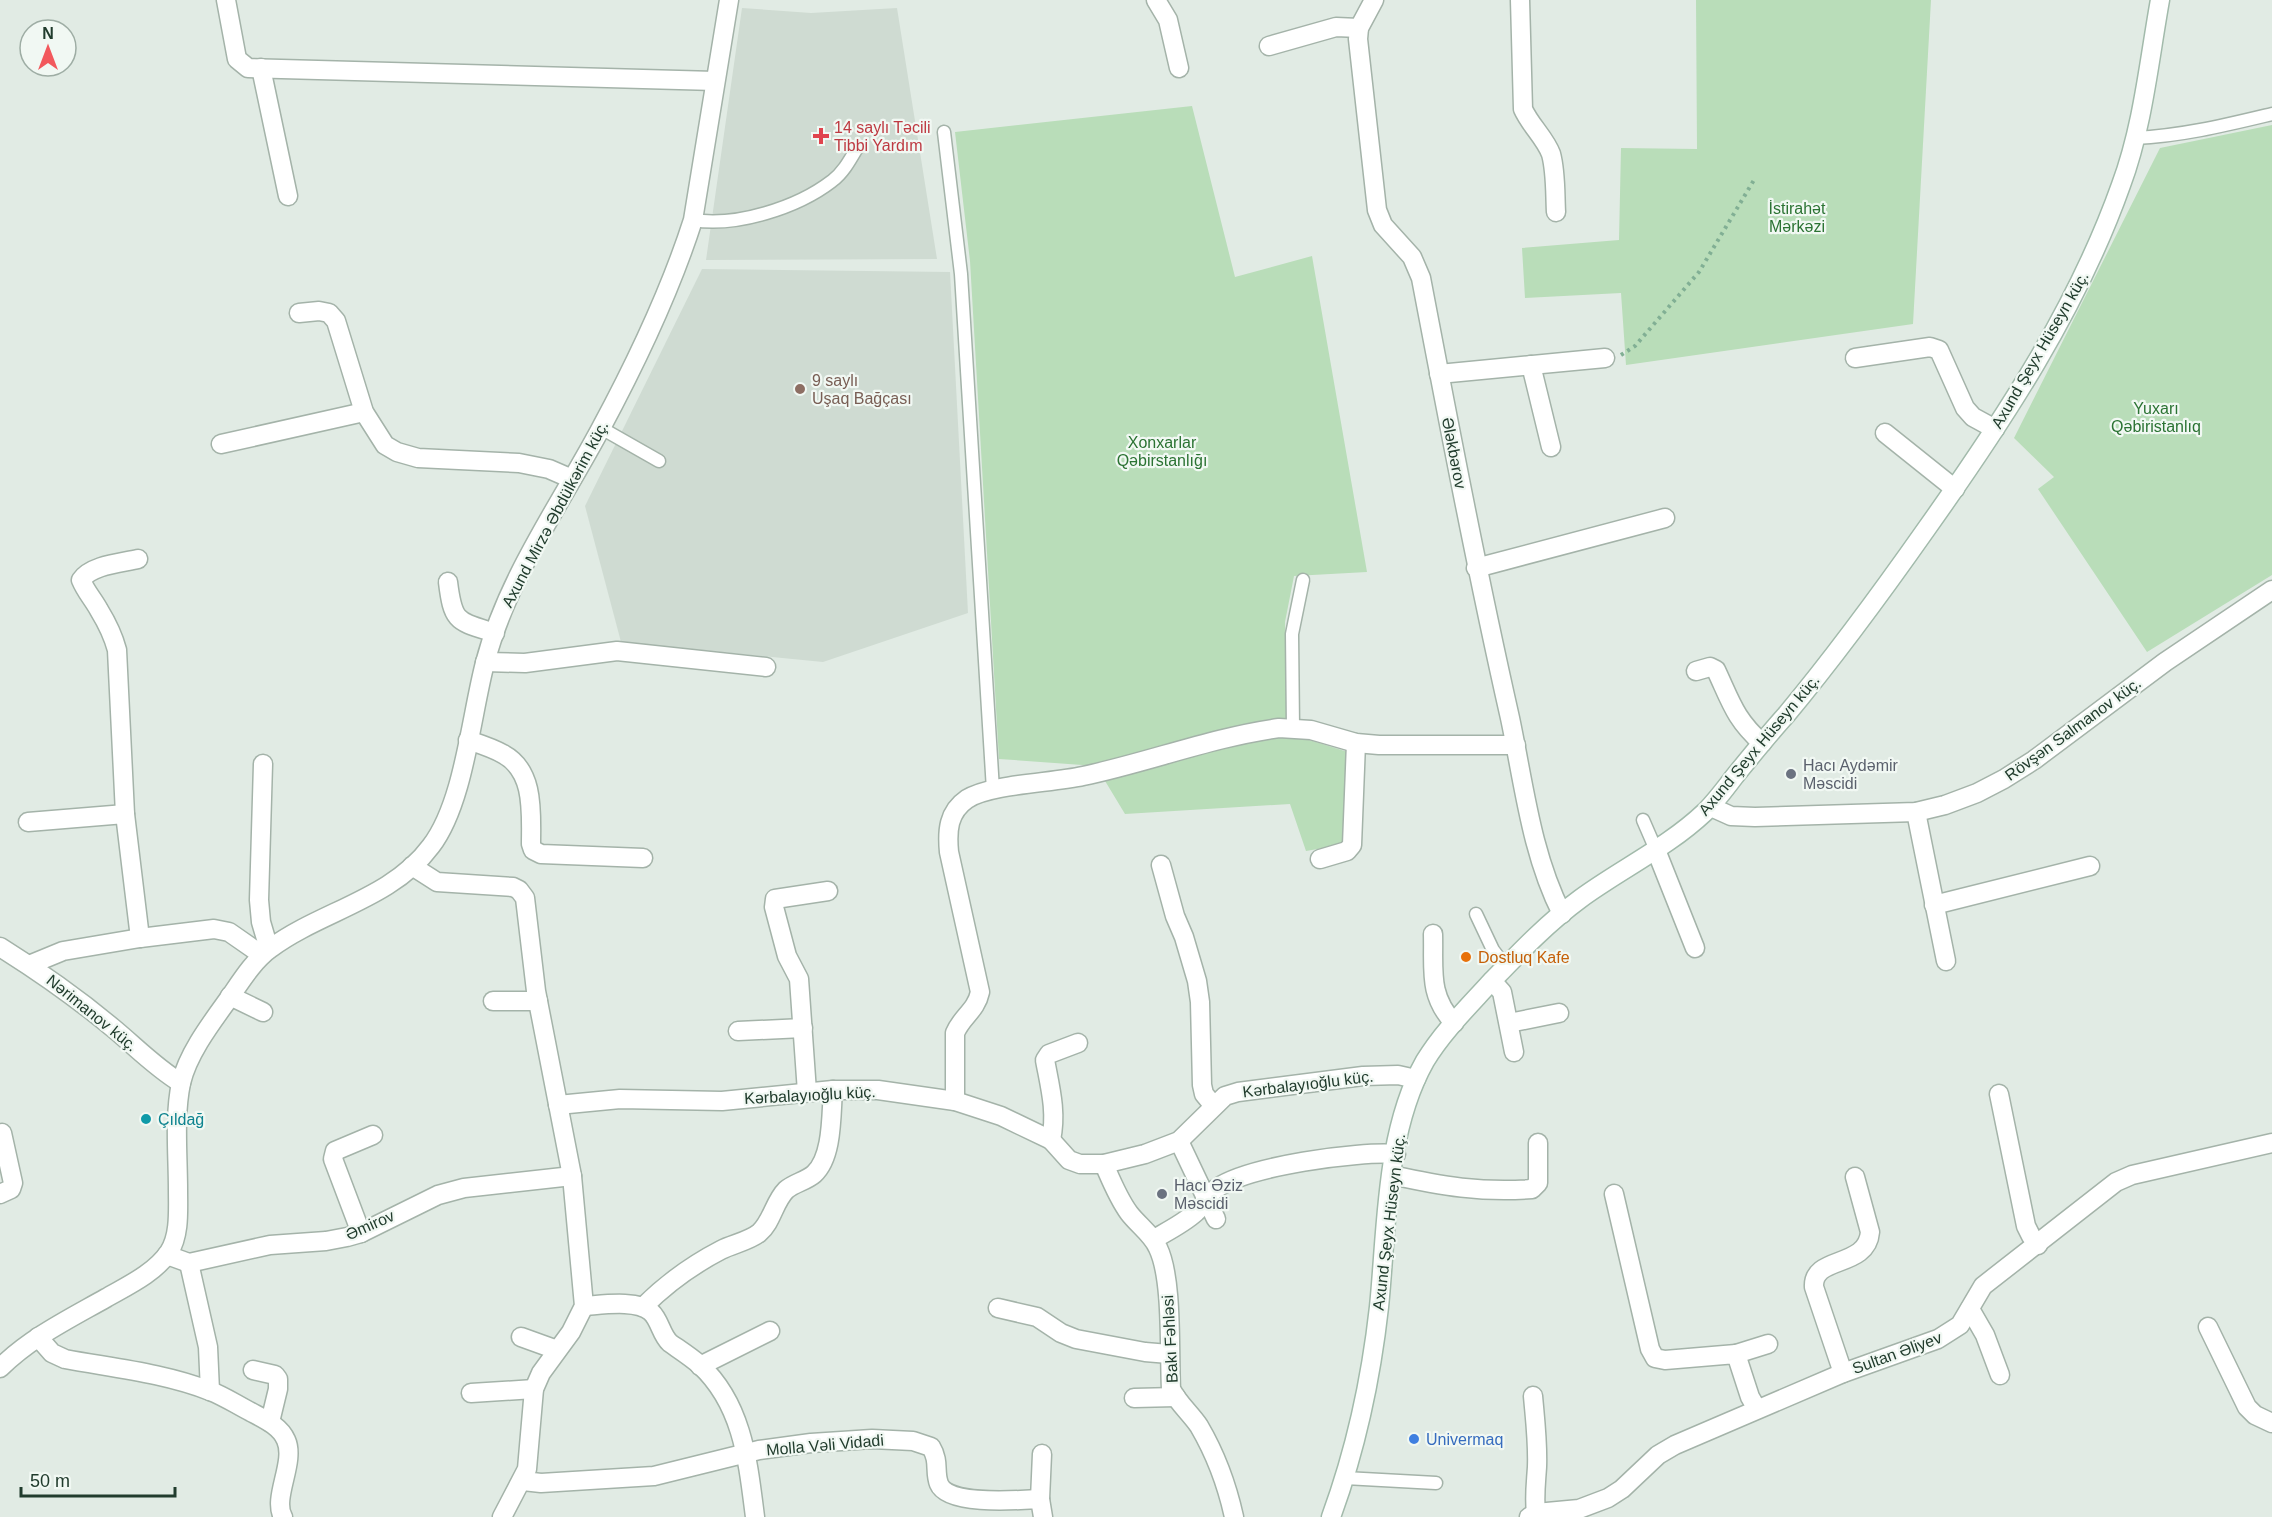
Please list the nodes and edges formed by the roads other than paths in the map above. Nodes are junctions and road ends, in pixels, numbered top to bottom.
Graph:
1 (226, 0) edge
2 (729, 0) edge
3 (1156, 0) edge
4 (1374, 0) edge
5 (1520, 0) edge
6 (2160, 0) edge
7 (1359, 28) junction
8 (1269, 46) dead end
9 (261, 68) junction
10 (1179, 68) dead end
11 (715, 81) junction
12 (2272, 114) edge
13 (944, 132) dead end
14 (2135, 138) junction
15 (857, 148) dead end
16 (288, 196) dead end
17 (1556, 212) dead end
18 (693, 220) junction
19 (298, 314) dead end
20 (1605, 358) road end
21 (1855, 358) dead end
22 (1531, 365) junction
23 (1439, 374) junction
24 (364, 412) junction
25 (601, 428) junction
26 (1995, 429) junction
27 (1885, 433) dead end
28 (221, 444) dead end
29 (1551, 447) dead end
30 (659, 461) dead end
31 (572, 479) junction
32 (1955, 489) junction
33 (1665, 518) dead end
34 (138, 559) dead end
35 (1476, 568) junction
36 (1303, 580) dead end
37 (448, 582) dead end
38 (2272, 590) edge
39 (495, 633) junction
40 (485, 662) junction
41 (766, 667) dead end
42 (1696, 671) dead end
43 (1293, 728) junction
44 (468, 740) junction
45 (1356, 743) junction
46 (1762, 743) junction
47 (1516, 744) junction
48 (263, 764) dead end
49 (993, 790) junction
50 (1711, 807) junction
51 (1916, 812) junction
52 (124, 814) junction
53 (1643, 820) dead end
54 (28, 822) dead end
55 (1656, 850) junction
56 (643, 858) dead end
57 (1320, 859) dead end
58 (1161, 865) dead end
59 (412, 866) junction
60 (2090, 866) dead end
61 (828, 891) dead end
62 (1934, 904) junction
63 (1476, 914) dead end
64 (1562, 914) junction
65 (1433, 934) dead end
66 (140, 938) junction
67 (0, 947) edge
68 (1695, 948) dead end
69 (266, 952) junction
70 (1946, 961) dead end
71 (29, 965) junction
72 (1506, 967) junction
73 (1492, 981) junction
74 (230, 996) junction
75 (494, 1001) dead end
76 (538, 1001) junction
77 (263, 1012) dead end
78 (1559, 1013) dead end
79 (1454, 1023) junction
80 (1509, 1023) junction
81 (803, 1028) junction
82 (738, 1031) dead end
83 (1078, 1043) dead end
84 (1514, 1052) dead end
85 (1416, 1079) junction
86 (181, 1083) junction
87 (832, 1090) junction
88 (807, 1092) junction
89 (1999, 1094) dead end
90 (955, 1101) junction
91 (558, 1106) junction
92 (1213, 1106) junction
93 (2, 1133) dead end
94 (373, 1135) dead end
95 (1051, 1140) junction
96 (1179, 1141) junction
97 (1538, 1143) dead end
98 (2272, 1143) edge
99 (1396, 1154) junction
100 (1104, 1164) junction
101 (1392, 1174) junction
102 (572, 1176) junction
103 (1855, 1177) dead end
104 (0, 1194) edge
105 (1614, 1194) dead end
106 (1206, 1199) junction
107 (1216, 1219) dead end
108 (361, 1233) junction
109 (1154, 1239) junction
110 (2038, 1245) junction
111 (168, 1255) junction
112 (189, 1263) junction
113 (584, 1306) junction
114 (643, 1307) junction
115 (998, 1308) dead end
116 (1970, 1309) junction
117 (2208, 1327) dead end
118 (770, 1331) dead end
119 (38, 1337) junction
120 (521, 1337) dead end
121 (1768, 1344) dead end
122 (557, 1350) junction
123 (1169, 1354) junction
124 (1736, 1354) junction
125 (700, 1366) junction
126 (0, 1368) edge
127 (254, 1370) dead end
128 (1843, 1373) junction
129 (2000, 1375) dead end
130 (534, 1389) junction
131 (210, 1391) junction
132 (471, 1393) dead end
133 (1533, 1396) dead end
134 (1176, 1397) junction
135 (1134, 1398) dead end
136 (1757, 1409) junction
137 (270, 1422) junction
138 (2272, 1423) edge
139 (747, 1454) junction
140 (1042, 1454) dead end
141 (1345, 1478) junction
142 (523, 1481) junction
143 (1436, 1483) dead end
144 (1041, 1508) edge
145 (982, 1509) edge
146 (1533, 1515) edge
147 (283, 1517) edge
148 (502, 1517) edge
149 (755, 1517) edge
150 (1233, 1517) edge
151 (1331, 1517) edge

1 - 9 street
2 - 11 street, Axund Mirzə Əbdülkərim küç.
3 - 10 street
4 - 7 street
5 - 17 street
6 - 14 street, Axund Şeyx Hüseyn küç.
7 - 8 street
7 - 23 street, Ələkbərov
9 - 11 street
9 - 16 street
11 - 18 street, Axund Mirzə Əbdülkərim küç.
12 - 14 lane
13 - 49 lane
14 - 26 street, Axund Şeyx Hüseyn küç.
15 - 18 lane
18 - 25 street, Axund Mirzə Əbdülkərim küç.
19 - 24 street
20 - 22 street
21 - 26 street
22 - 23 street
22 - 29 street
23 - 35 street, Ələkbərov
24 - 28 street
24 - 31 street
25 - 30 lane
25 - 31 street, Axund Mirzə Əbdülkərim küç.
26 - 32 street, Axund Şeyx Hüseyn küç.
27 - 32 street
31 - 39 street, Axund Mirzə Əbdülkərim küç.
32 - 46 street, Axund Şeyx Hüseyn küç.
33 - 35 street
34 - 52 street
35 - 47 street, Ələkbərov
36 - 43 lane
37 - 39 street
38 - 51 street, Rövşən Salmanov küç.
39 - 40 street, Axund Mirzə Əbdülkərim küç.
40 - 41 street
40 - 44 street, Axund Mirzə Əbdülkərim küç.
42 - 46 street
43 - 45 street
43 - 49 street
44 - 56 street
44 - 59 street, Axund Mirzə Əbdülkərim küç.
45 - 47 street
45 - 57 street
46 - 50 street, Axund Şeyx Hüseyn küç.
47 - 64 street, Ələkbərov
48 - 69 street
49 - 90 street
50 - 51 street, Rövşən Salmanov küç.
50 - 55 street, Axund Şeyx Hüseyn küç.
51 - 62 street
52 - 54 street
52 - 66 street
53 - 55 lane
55 - 64 street, Axund Şeyx Hüseyn küç.
55 - 68 street
58 - 92 street
59 - 69 street, Axund Mirzə Əbdülkərim küç.
59 - 76 street
60 - 62 street
61 - 81 street
62 - 70 street
63 - 72 lane
64 - 72 street, Axund Şeyx Hüseyn küç.
65 - 79 street
66 - 69 street
66 - 71 street
67 - 71 street, Nərimanov küç.
69 - 74 street, Axund Mirzə Əbdülkərim küç.
71 - 86 street, Nərimanov küç.
72 - 73 street, Axund Şeyx Hüseyn küç.
73 - 79 street, Axund Şeyx Hüseyn küç.
73 - 80 street
74 - 77 street
74 - 86 street, Axund Mirzə Əbdülkərim küç.
75 - 76 street
76 - 91 street
78 - 80 street
79 - 85 street, Axund Şeyx Hüseyn küç.
80 - 84 street
81 - 82 street
81 - 88 street
83 - 95 street
85 - 92 street, Kərbalayıoğlu küç.
85 - 99 street, Axund Şeyx Hüseyn küç.
86 - 111 street, Axund Mirzə Əbdülkərim küç.
87 - 88 street, Kərbalayıoğlu küç.
87 - 90 street, Kərbalayıoğlu küç.
87 - 114 street
88 - 91 street, Kərbalayıoğlu küç.
89 - 110 street
90 - 95 street, Kərbalayıoğlu küç.
91 - 102 street
92 - 96 street, Kərbalayıoğlu küç.
93 - 104 street
94 - 108 street
95 - 100 street, Kərbalayıoğlu küç.
96 - 100 street, Kərbalayıoğlu küç.
96 - 106 street
97 - 101 street
98 - 110 street, Sultan Əliyev
99 - 101 street, Axund Şeyx Hüseyn küç.
99 - 106 street
100 - 109 street, Bakı Fəhləsi
101 - 141 street, Axund Şeyx Hüseyn küç.
102 - 108 street, Əmirov
102 - 113 street
103 - 128 street
105 - 124 street
106 - 107 street
106 - 109 street
108 - 112 street, Əmirov
109 - 123 street, Bakı Fəhləsi
110 - 116 street, Sultan Əliyev
111 - 112 street
111 - 119 street
112 - 131 street
113 - 114 street
113 - 122 street
114 - 125 street
115 - 123 street
116 - 128 street, Sultan Əliyev
116 - 129 street
117 - 138 street
118 - 125 street
119 - 126 street
119 - 131 street
120 - 122 street
121 - 124 street
122 - 130 street
123 - 134 street, Bakı Fəhləsi
124 - 136 street
125 - 139 street
127 - 137 street
128 - 136 street, Sultan Əliyev
130 - 132 street
130 - 142 street
131 - 137 street
133 - 146 street
134 - 135 street
134 - 150 street, Bakı Fəhləsi
136 - 146 street, Sultan Əliyev
137 - 147 street
139 - 142 street, Molla Vəli Vidadi
139 - 145 street, Molla Vəli Vidadi
139 - 149 street
140 - 144 street
141 - 143 lane
141 - 151 street, Axund Şeyx Hüseyn küç.
142 - 148 street
144 - 145 street, Molla Vəli Vidadi

